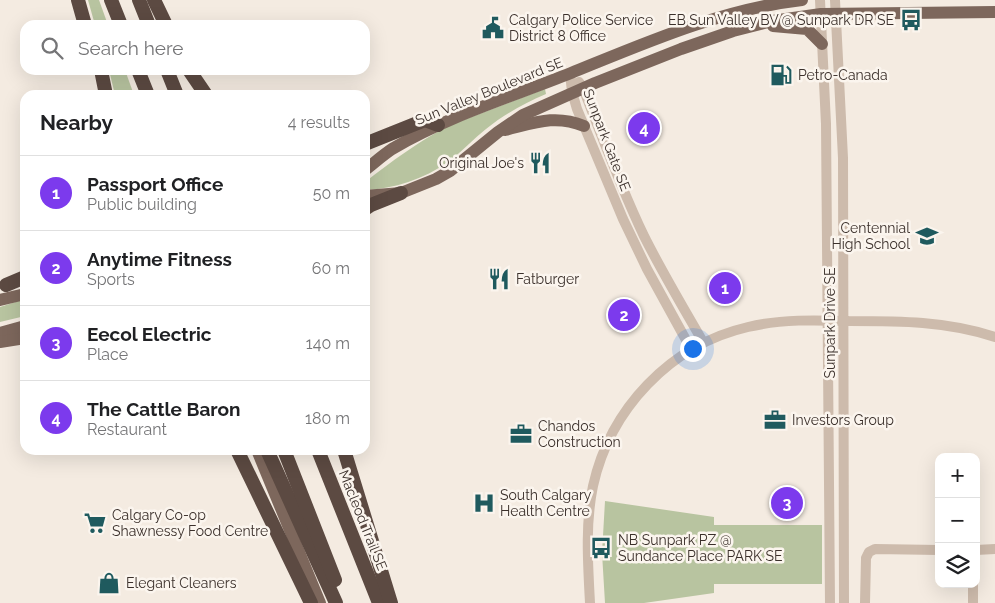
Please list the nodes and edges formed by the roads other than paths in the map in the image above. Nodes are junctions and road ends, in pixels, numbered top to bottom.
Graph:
1 (78, 0) edge
2 (111, 0) edge
3 (139, 0) edge
4 (154, 0) edge
5 (802, 0) edge
6 (820, 0) edge
7 (835, 0) edge
8 (995, 12) edge
9 (821, 14) junction
10 (835, 14) junction
11 (84, 20) edge
12 (119, 20) edge
13 (147, 20) edge
14 (164, 20) edge
15 (756, 25) junction
16 (822, 44) junction
17 (570, 73) junction
18 (95, 75) edge
19 (102, 75) edge
20 (140, 75) edge
21 (169, 75) edge
22 (192, 75) edge
23 (97, 90) edge
24 (105, 90) edge
25 (146, 90) edge
26 (175, 90) edge
27 (203, 90) edge
28 (578, 90) junction
29 (438, 125) junction
30 (584, 126) junction
31 (498, 132) junction
32 (370, 142) edge
33 (370, 166) edge
34 (401, 193) junction
35 (370, 196) edge
36 (370, 206) edge
37 (20, 279) edge
38 (20, 282) edge
39 (3, 286) edge
40 (20, 295) edge
41 (0, 300) edge
42 (829, 321) junction
43 (844, 321) junction
44 (20, 327) edge
45 (0, 333) edge
46 (995, 337) edge
47 (20, 339) edge
48 (0, 342) edge
49 (703, 342) junction
50 (692, 349) junction
51 (239, 455) edge
52 (259, 455) edge
53 (269, 455) edge
54 (286, 455) edge
55 (320, 455) edge
56 (346, 455) edge
57 (995, 549) edge
58 (935, 550) edge
59 (980, 550) edge
60 (973, 588) edge
61 (311, 603) edge
62 (320, 603) edge
63 (336, 603) edge
64 (344, 603) edge
65 (379, 603) edge
66 (391, 603) edge
67 (590, 603) edge
68 (830, 603) edge
69 (844, 603) edge
70 (866, 603) edge
71 (973, 603) edge

1 - 11 highway
2 - 12 highway
3 - 13 highway
4 - 14 highway
5 - 17 main road, Sun Valley Boulevard SE
6 - 9 street, Sunpark Drive SE
7 - 10 street, Sunpark Drive SE
8 - 10 main road
9 - 10 main road
9 - 15 main road
9 - 16 street, Sunpark Drive SE
10 - 43 street, Sunpark Drive SE
15 - 16 main road
15 - 28 main road
16 - 42 street, Sunpark Drive SE
17 - 28 street, Sunpark Gate SE
17 - 29 main road, Sun Valley Boulevard SE
18 - 23 highway
19 - 24 highway
20 - 25 highway
21 - 26 highway
22 - 27 highway
28 - 30 street, Sunpark Gate SE
28 - 31 main road
28 - 49 street, Sunpark Gate SE
29 - 32 highway
29 - 33 main road, Sun Valley Boulevard SE
30 - 31 main road
30 - 50 street, Sunpark Gate SE
31 - 34 main road
34 - 35 main road
34 - 36 highway
37 - 39 highway
38 - 39 main road
40 - 41 main road
42 - 43 street
42 - 49 street
42 - 68 street, Sunpark Drive SE
43 - 46 street
43 - 69 street, Sunpark Drive SE
44 - 45 main road
47 - 48 main road
49 - 50 street
50 - 67 street
51 - 61 highway
52 - 62 main road
53 - 63 highway
54 - 64 highway
55 - 65 highway, Macleod Trail SE
56 - 66 highway
57 - 59 street
58 - 70 street
60 - 71 street

